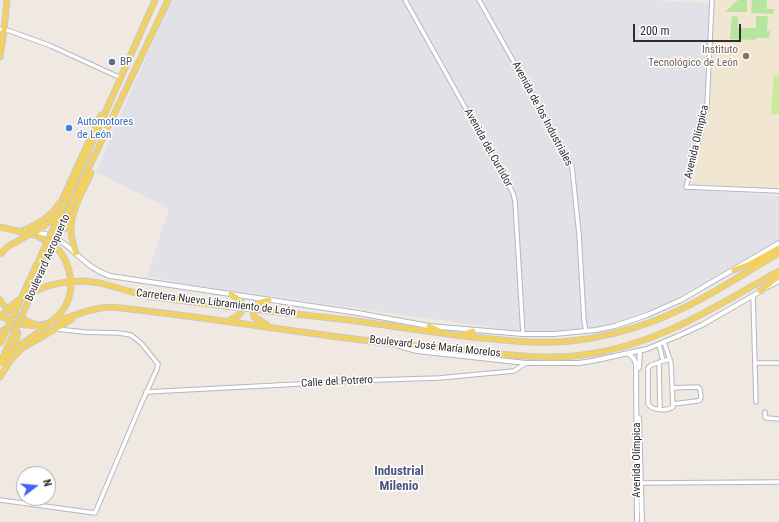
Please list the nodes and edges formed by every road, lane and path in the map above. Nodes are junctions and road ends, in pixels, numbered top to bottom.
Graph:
1 (7, 0) edge
2 (155, 0) edge
3 (168, 0) edge
4 (405, 0) edge
5 (479, 0) edge
6 (712, 0) edge
7 (2, 30) edge
8 (0, 57) edge
9 (121, 78) junction
10 (113, 96) junction
11 (122, 98) junction
12 (779, 192) edge
13 (62, 200) junction
14 (61, 213) junction
15 (70, 224) junction
16 (0, 227) edge
17 (19, 232) junction
18 (779, 243) edge
19 (779, 248) edge
20 (76, 253) junction
21 (779, 253) edge
22 (0, 255) edge
23 (734, 270) junction
24 (779, 271) edge
25 (779, 276) edge
26 (779, 281) edge
27 (760, 291) junction
28 (231, 294) junction
29 (753, 296) junction
30 (0, 300) edge
31 (269, 300) junction
32 (76, 316) junction
33 (0, 317) edge
34 (348, 320) joint
35 (227, 321) junction
36 (36, 325) junction
37 (429, 326) junction
38 (271, 327) junction
39 (56, 329) junction
40 (473, 330) junction
41 (586, 331) junction
42 (0, 333) edge
43 (443, 334) junction
44 (523, 334) junction
45 (460, 336) junction
46 (662, 343) junction
47 (0, 344) edge
48 (392, 344) junction
49 (640, 351) junction
50 (628, 353) junction
51 (670, 359) junction
52 (663, 361) junction
53 (659, 362) junction
54 (526, 363) junction
55 (755, 363) junction
56 (779, 363) edge
57 (0, 365) edge
58 (0, 377) edge
59 (672, 388) junction
60 (146, 392) junction
61 (756, 402) dead end
62 (673, 404) junction
63 (660, 409) junction
64 (765, 412) dead end
65 (779, 419) edge
66 (779, 482) edge
67 (639, 483) junction
68 (0, 500) edge
69 (637, 522) edge
70 (642, 522) edge

1 - 7 main road
2 - 9 main road
3 - 11 main road
4 - 44 street, Avenida del Curtidor
5 - 41 street, Avenida de los Industriales
6 - 12 street, Avenida Olímpica
7 - 8 main road
7 - 9 street
9 - 10 main road
10 - 13 main road
10 - 14 main road, Boulevard Aeropuerto, bridge
11 - 15 main road
11 - 57 main road, Boulevard Aeropuerto, bridge
13 - 15 main road
13 - 17 main road
14 - 22 main road, bridge
14 - 47 main road, Boulevard Aeropuerto, bridge
15 - 20 main road
16 - 17 main road
17 - 20 street
17 - 57 main road, bridge
18 - 23 street
19 - 23 main road
20 - 28 street
21 - 45 main road, Boulevard José María Morelos
23 - 41 street
24 - 48 main road, Boulevard José María Morelos
25 - 27 main road
26 - 27 street
27 - 29 street
28 - 31 street
28 - 35 main road
29 - 46 street
29 - 55 street
30 - 36 main road
31 - 37 street
31 - 38 main road
32 - 35 main road, Boulevard José María Morelos
32 - 36 main road
32 - 39 main road
33 - 34 main road, Carretera Nuevo Libramiento de León, bridge
33 - 36 main road
34 - 43 main road, Boulevard José María Morelos
35 - 38 main road, Boulevard José María Morelos
37 - 40 street
37 - 43 main road
38 - 48 main road, Boulevard José María Morelos
39 - 58 main road
39 - 60 street
40 - 44 street
40 - 45 main road
41 - 44 street
42 - 58 main road
43 - 45 main road, Boulevard José María Morelos
46 - 49 street
46 - 51 street
46 - 52 street
48 - 54 street
49 - 50 street
49 - 67 street, Avenida Olímpica
50 - 54 street
50 - 67 street, Avenida Olímpica
51 - 52 street
51 - 59 street
52 - 53 street
53 - 63 street
53 - 63 street
54 - 60 street, Calle del Potrero
55 - 56 street
55 - 61 street
59 - 62 street
59 - 62 street
60 - 68 street
62 - 63 street
64 - 65 street
66 - 67 street
67 - 69 street, Avenida Olímpica
67 - 70 street, Avenida Olímpica

